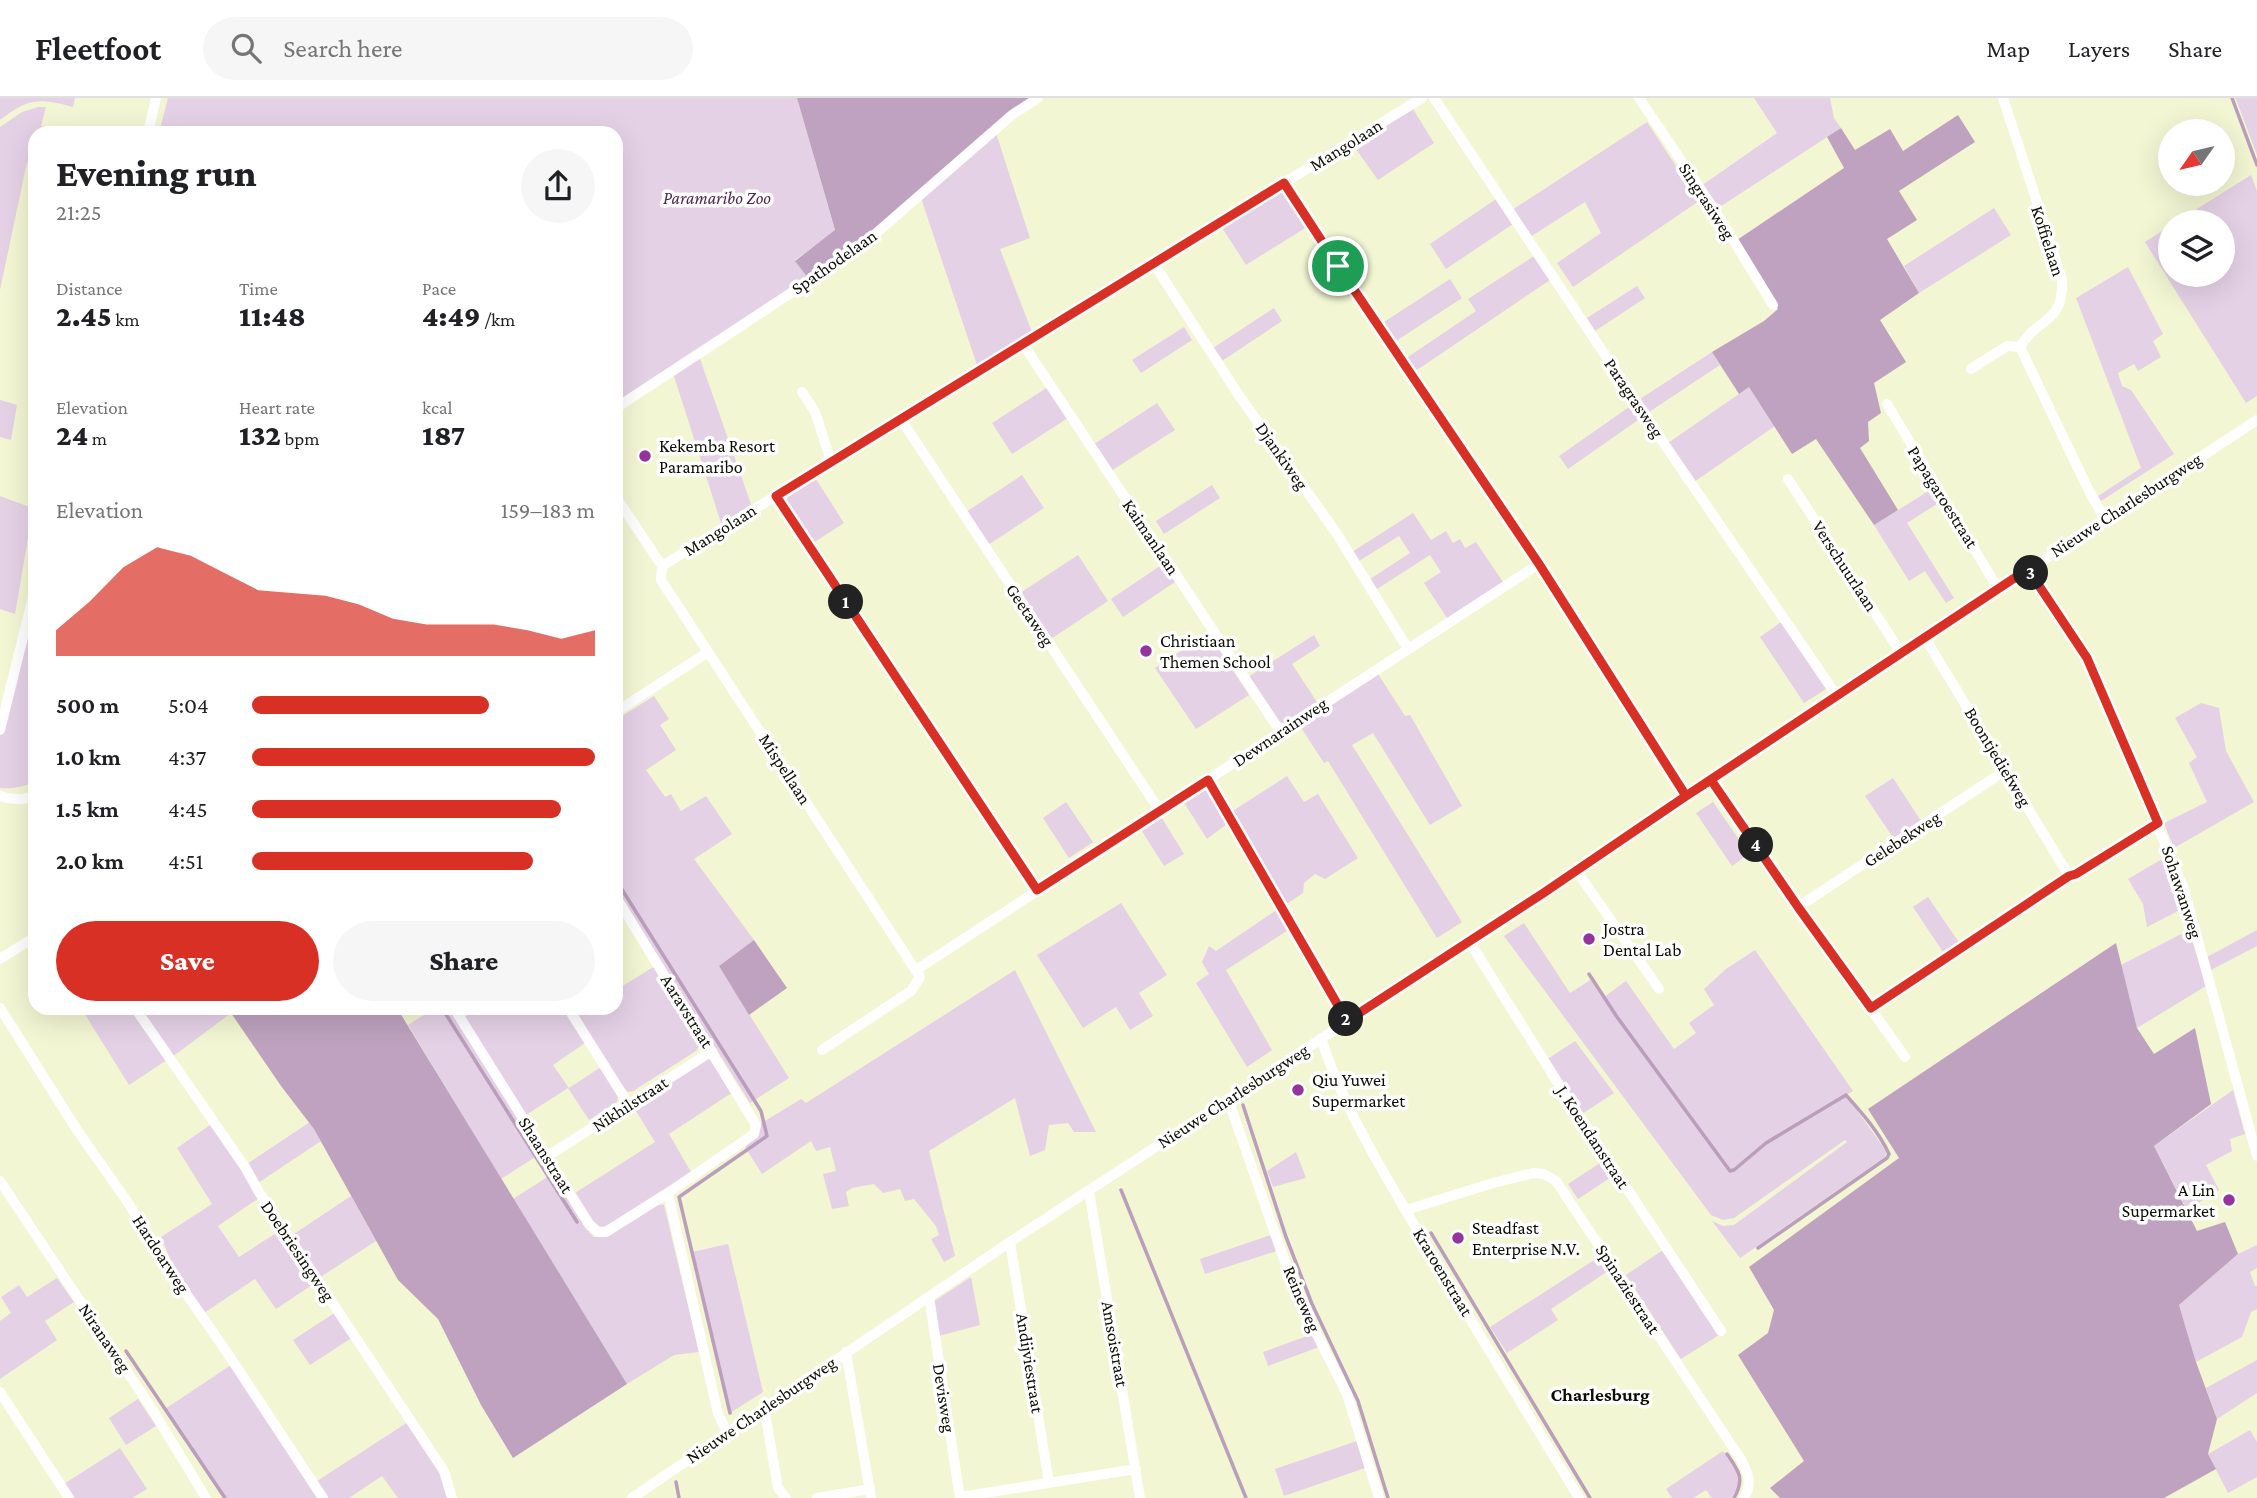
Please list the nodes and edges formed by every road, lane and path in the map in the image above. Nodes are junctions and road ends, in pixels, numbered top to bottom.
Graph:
1 (156, 98) edge
2 (1038, 98) edge
3 (1422, 98) edge
4 (1434, 98) edge
5 (1639, 98) edge
6 (2003, 98) edge
7 (150, 126) edge
8 (1284, 183) junction
9 (1154, 264) junction
10 (1773, 305) dead end
11 (1023, 344) junction
12 (2020, 347) junction
13 (1971, 369) dead end
14 (802, 392) dead end
15 (623, 403) edge
16 (1887, 404) dead end
17 (900, 418) junction
18 (2257, 420) edge
19 (831, 461) junction
20 (1788, 479) dead end
21 (776, 496) junction
22 (623, 508) edge
23 (2105, 519) junction
24 (1539, 564) junction
25 (662, 566) junction
26 (2028, 569) junction
27 (1999, 590) junction
28 (28, 617) edge
29 (1925, 638) junction
30 (1408, 649) junction
31 (708, 652) junction
32 (1901, 653) junction
33 (1837, 696) junction
34 (623, 707) edge
35 (0, 730) edge
36 (1280, 731) junction
37 (2006, 770) junction
38 (1208, 780) junction
39 (1711, 780) junction
40 (0, 796) edge
41 (1686, 796) junction
42 (28, 797) edge
43 (1160, 811) junction
44 (2158, 823) junction
45 (1576, 870) junction
46 (2069, 876) junction
47 (1037, 890) junction
48 (1798, 907) junction
49 (623, 908) edge
50 (28, 941) edge
51 (1469, 942) junction
52 (0, 959) edge
53 (916, 970) junction
54 (1659, 989) dead end
55 (0, 1008) edge
56 (1871, 1008) junction
57 (140, 1015) edge
58 (458, 1015) edge
59 (572, 1015) edge
60 (1347, 1021) junction
61 (1321, 1038) junction
62 (712, 1051) junction
63 (821, 1051) dead end
64 (1905, 1057) dead end
65 (1228, 1099) junction
66 (629, 1105) junction
67 (756, 1125) joint
68 (548, 1156) junction
69 (2257, 1156) edge
70 (0, 1181) edge
71 (1089, 1191) junction
72 (668, 1193) junction
73 (1406, 1210) junction
74 (1010, 1242) junction
75 (929, 1297) junction
76 (1721, 1331) dead end
77 (846, 1352) junction
78 (0, 1392) edge
79 (764, 1408) junction
80 (728, 1433) junction
81 (1136, 1469) junction
82 (1049, 1483) junction
83 (871, 1493) edge
84 (960, 1497) edge
85 (69, 1498) edge
86 (206, 1498) edge
87 (323, 1498) edge
88 (452, 1498) edge
89 (632, 1498) edge
90 (786, 1498) edge
91 (817, 1498) edge
92 (1140, 1498) edge
93 (1379, 1498) edge
94 (1579, 1498) edge
95 (1744, 1498) edge

1 - 7 street
2 - 15 street, Spathodelaan
3 - 8 street, Mangolaan
4 - 33 street, Paragrasweg
5 - 10 street, Singrasiweg
6 - 12 street, Koffielaan
8 - 9 street, Mangolaan
8 - 24 street
9 - 11 street, Mangolaan
9 - 30 street, Djankiweg
11 - 17 street, Mangolaan
11 - 36 street, Kaimanlaan
12 - 13 street
12 - 23 street
14 - 19 street
16 - 27 street, Papagaroestraat
17 - 19 street, Mangolaan
17 - 43 street, Geetaweg
18 - 23 street, Nieuwe Charlesburgweg
19 - 21 street, Mangolaan
20 - 32 street, Verschuurlaan
21 - 25 street, Mangolaan
21 - 47 street
22 - 25 street, Mispellaan
23 - 26 street, Nieuwe Charlesburgweg
24 - 30 street, Dewnarainweg
24 - 41 street
25 - 31 street, Mispellaan
26 - 27 street, Nieuwe Charlesburgweg
26 - 44 street, Sohawanweg
27 - 29 street, Nieuwe Charlesburgweg
28 - 35 street
29 - 32 street, Nieuwe Charlesburgweg
29 - 37 street, Boontjediefweg
30 - 36 street, Dewnarainweg
31 - 34 street
31 - 53 street, Mispellaan
32 - 33 street, Nieuwe Charlesburgweg
33 - 39 street, Nieuwe Charlesburgweg
36 - 38 street, Dewnarainweg
37 - 46 street, Boontjediefweg
37 - 48 street, Gelebekweg
38 - 43 street, Dewnarainweg
38 - 60 street
39 - 41 street, Nieuwe Charlesburgweg
39 - 48 street
40 - 42 street
41 - 45 street, Nieuwe Charlesburgweg
43 - 47 street, Dewnarainweg
44 - 46 street
44 - 69 street, Sohawanweg
45 - 51 street, Nieuwe Charlesburgweg
45 - 54 street
46 - 56 street
47 - 53 street, Dewnarainweg
48 - 56 street
49 - 62 street, Aaravstraat
50 - 52 street
51 - 60 street, Nieuwe Charlesburgweg
51 - 76 street, J. Koendanstraat
53 - 63 street
55 - 87 street, Hardoarweg
56 - 64 street
57 - 88 street, Doebriesingweg
58 - 68 street, Shaanstraat
59 - 66 street
60 - 61 street, Nieuwe Charlesburgweg
61 - 65 street, Nieuwe Charlesburgweg
61 - 73 street, Kraroenstraat
62 - 66 street, Nikhilstraat
62 - 67 street, Aaravstraat
65 - 71 street, Nieuwe Charlesburgweg
65 - 93 street, Reineweg
66 - 68 street, Nikhilstraat
67 - 72 street, Shaanstraat
68 - 72 street, Shaanstraat
70 - 86 street, Niranaweg
71 - 74 street, Nieuwe Charlesburgweg
71 - 81 street, Amsoistraat
72 - 80 street
73 - 94 street, Kraroenstraat
73 - 95 street, Spinaziestraat
74 - 75 street, Nieuwe Charlesburgweg
74 - 82 street, Andijviestraat
75 - 77 street, Nieuwe Charlesburgweg
75 - 84 street, Devisweg
77 - 79 street, Nieuwe Charlesburgweg
77 - 83 street
78 - 85 street
79 - 80 street, Nieuwe Charlesburgweg
79 - 90 street
80 - 89 street, Nieuwe Charlesburgweg
81 - 82 street
81 - 92 street, Amsoistraat
82 - 84 street
83 - 91 street

